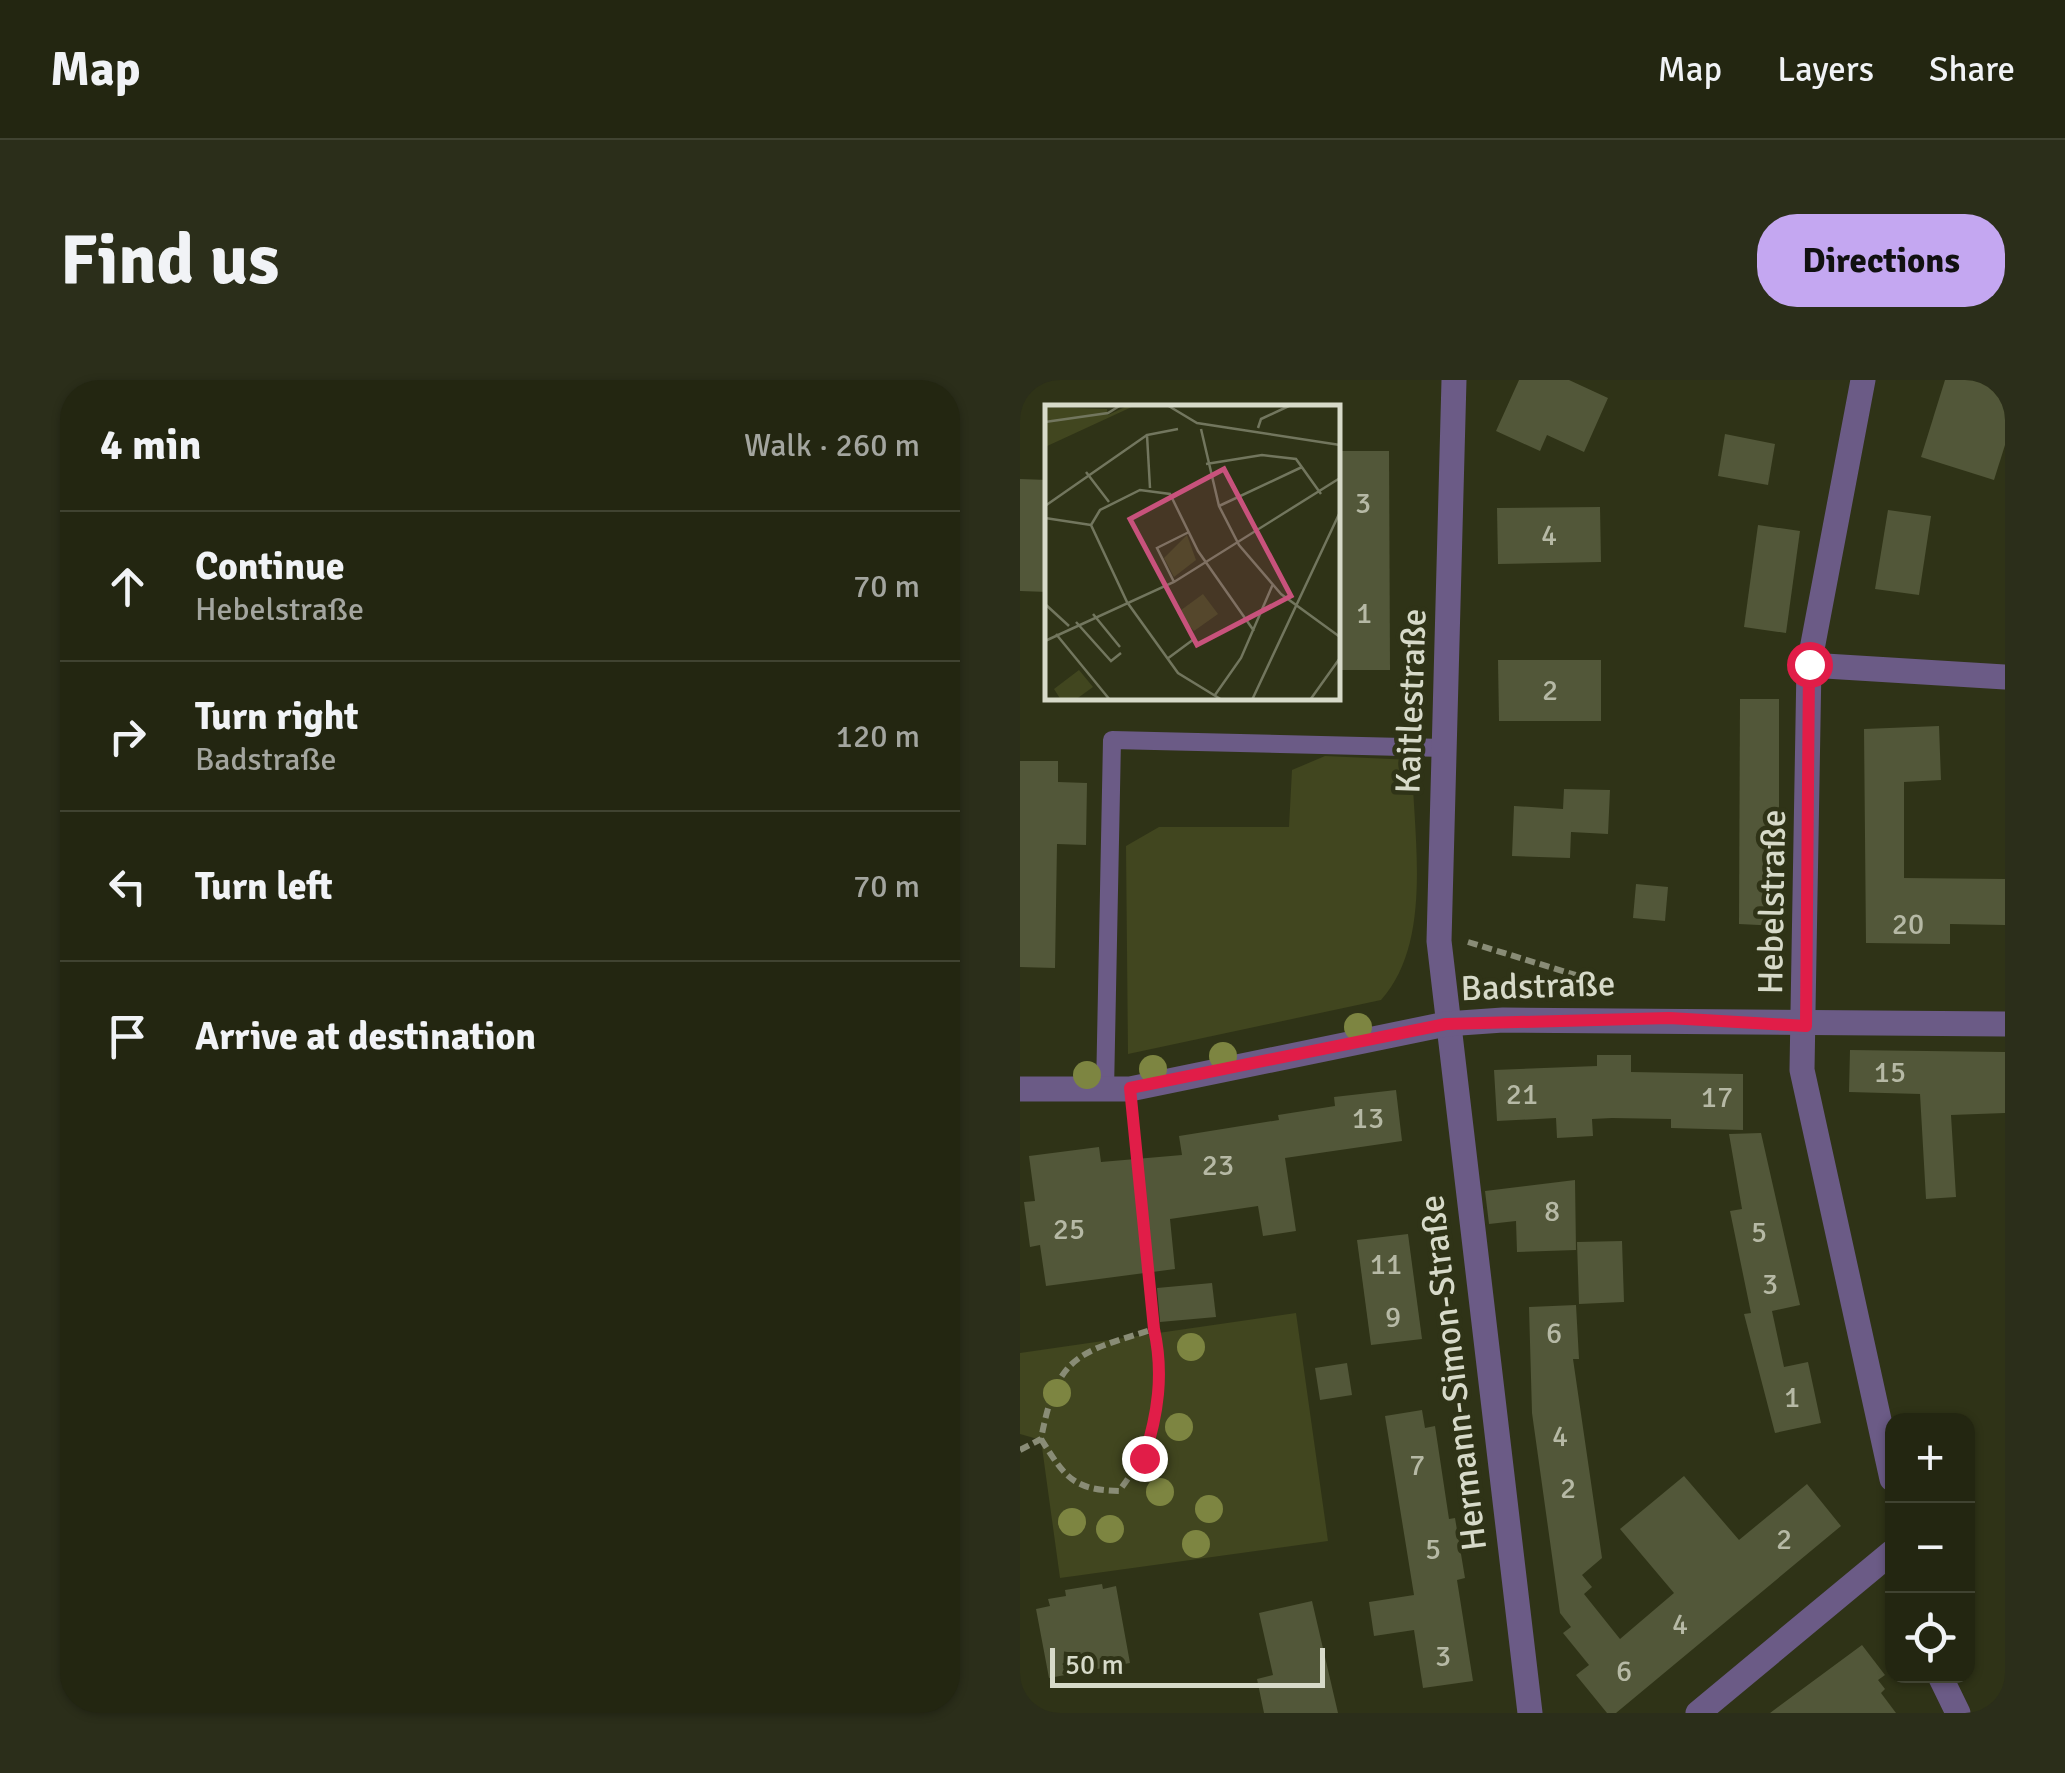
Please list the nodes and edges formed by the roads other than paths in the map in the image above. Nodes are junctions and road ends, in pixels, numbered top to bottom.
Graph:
1 (1454, 380) edge
2 (1864, 380) edge
3 (1809, 664) junction
4 (2005, 677) edge
5 (1444, 748) junction
6 (1446, 1024) junction
7 (2005, 1024) edge
8 (1806, 1026) junction
9 (1020, 1089) edge
10 (1118, 1090) junction
11 (1885, 1448) edge
12 (1885, 1558) edge
13 (1943, 1683) edge
14 (1530, 1713) edge
15 (1698, 1713) edge
16 (1958, 1713) edge

1 - 5 street, Kaitlestraße
2 - 3 street, Hebelstraße
3 - 4 street
3 - 8 street, Hebelstraße
5 - 6 street, Kaitlestraße
5 - 10 lane
6 - 8 street, Badstraße
6 - 10 street, Badstraße
6 - 14 street, Hermann-Simon-Straße
7 - 8 street, Badstraße
8 - 11 street, Hebelstraße
9 - 10 street, Badstraße
12 - 15 street
13 - 16 street

